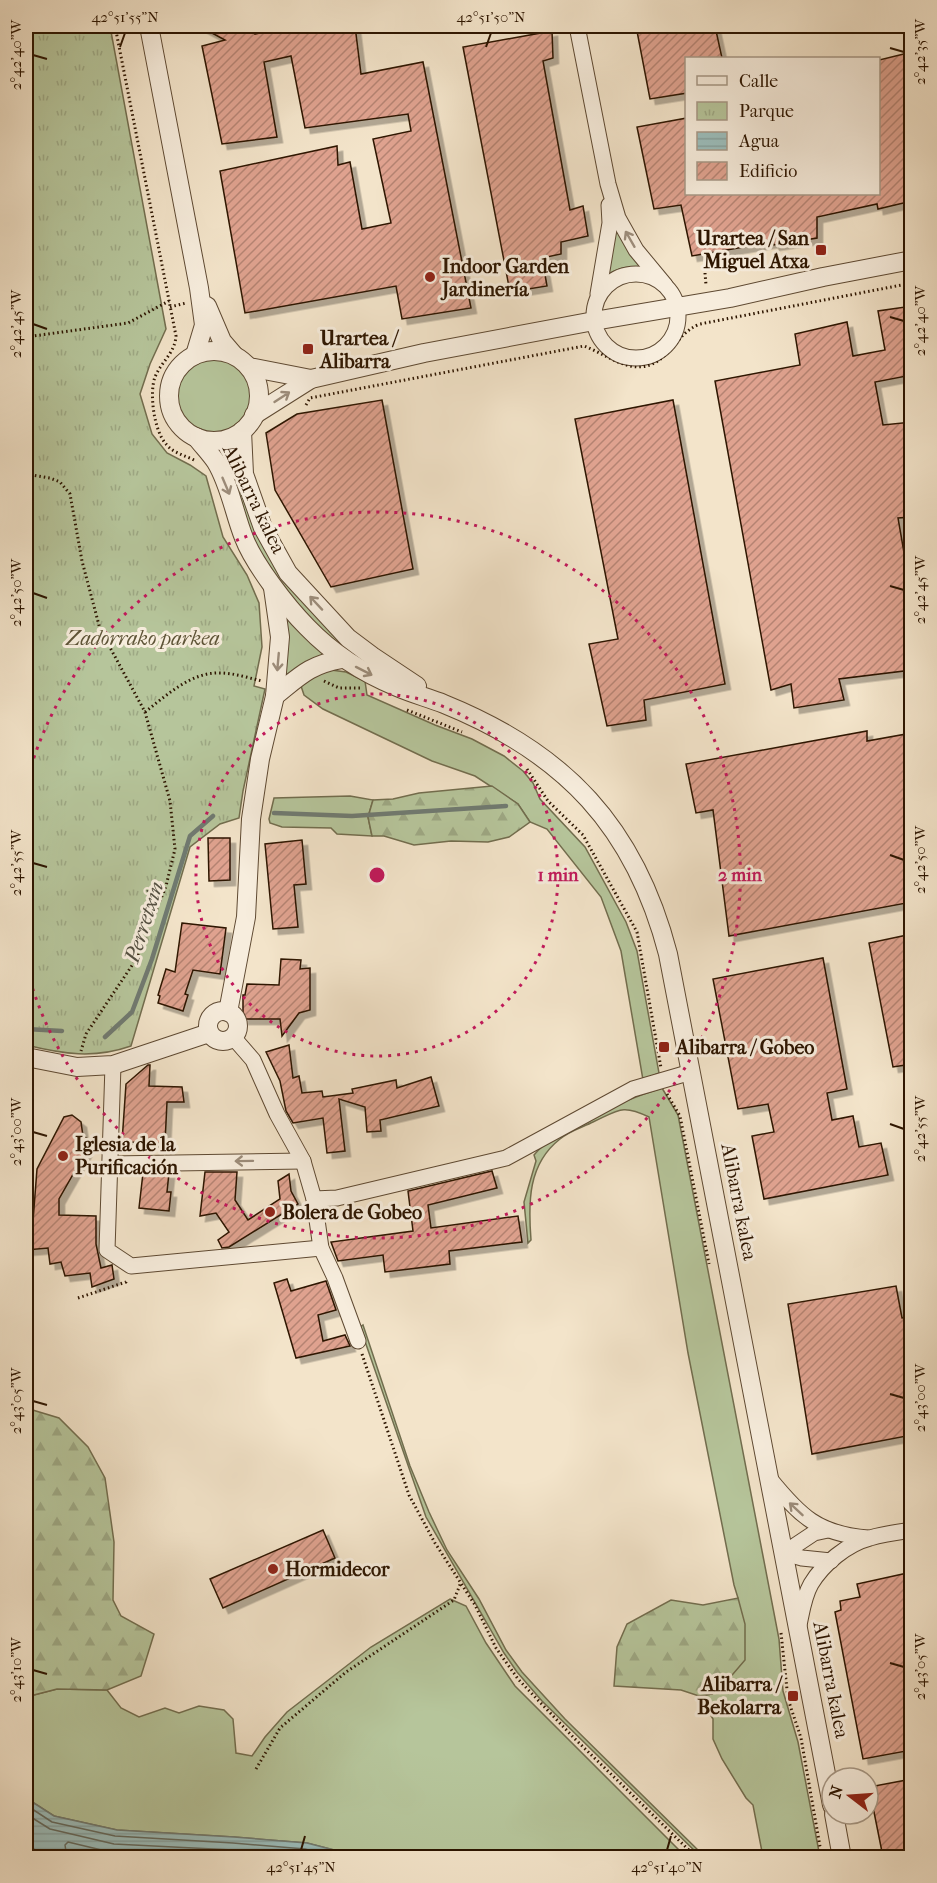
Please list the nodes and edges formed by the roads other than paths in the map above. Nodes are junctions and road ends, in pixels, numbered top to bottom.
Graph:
1 (149, 26) edge
2 (577, 26) edge
3 (608, 184) junction
4 (912, 260) edge
5 (665, 285) junction
6 (200, 291) junction
7 (597, 298) junction
8 (677, 307) junction
9 (594, 321) junction
10 (195, 355) junction
11 (234, 355) junction
12 (249, 367) junction
13 (311, 379) junction
14 (254, 415) junction
15 (242, 431) junction
16 (196, 437) junction
17 (273, 586) junction
18 (342, 659) junction
19 (276, 689) junction
20 (443, 704) junction
21 (228, 1012) junction
22 (209, 1033) junction
23 (233, 1037) junction
24 (26, 1057) edge
25 (113, 1065) junction
26 (691, 1072) junction
27 (303, 1161) junction
28 (110, 1164) junction
29 (314, 1199) junction
30 (321, 1248) junction
31 (358, 1341) road end
32 (770, 1479) junction
33 (828, 1530) junction
34 (912, 1530) edge
35 (868, 1538) junction
36 (784, 1553) junction
37 (831, 1561) junction
38 (799, 1628) junction
39 (825, 1766) edge
40 (836, 1826) edge
41 (842, 1857) edge

1 - 6 street
2 - 3 street
5 -> 3 street
3 - 7 street
4 - 8 street
5 - 7 street
5 - 8 street
6 - 10 street
6 - 11 street
7 - 9 street
8 - 9 street
8 - 9 street
9 - 13 street
10 - 11 street
10 - 16 street
11 - 12 street
12 - 13 street
12 - 14 street
14 -> 13 street
14 - 15 street
15 - 16 street
20 -> 15 street, Alibarra kalea
16 -> 17 street, Alibarra kalea
17 - 18 street, Alibarra kalea
17 -> 19 street
18 - 19 street
18 -> 20 street, Alibarra kalea
19 - 21 street
20 - 26 street, Alibarra kalea
21 - 22 street
21 - 23 street
22 - 23 street
22 - 25 street
23 - 27 street
24 - 25 street
25 - 28 street
26 - 29 street
26 - 32 street, Alibarra kalea
27 -> 28 street
27 - 29 street
28 - 30 street
29 - 30 street
30 - 31 street
33 -> 32 street
32 - 36 street, Alibarra kalea
33 - 35 street
33 - 36 street
34 - 35 street
35 - 37 street
36 - 37 street
36 - 38 street, Alibarra kalea
37 - 38 street
38 - 39 street, Alibarra kalea
40 - 41 street

